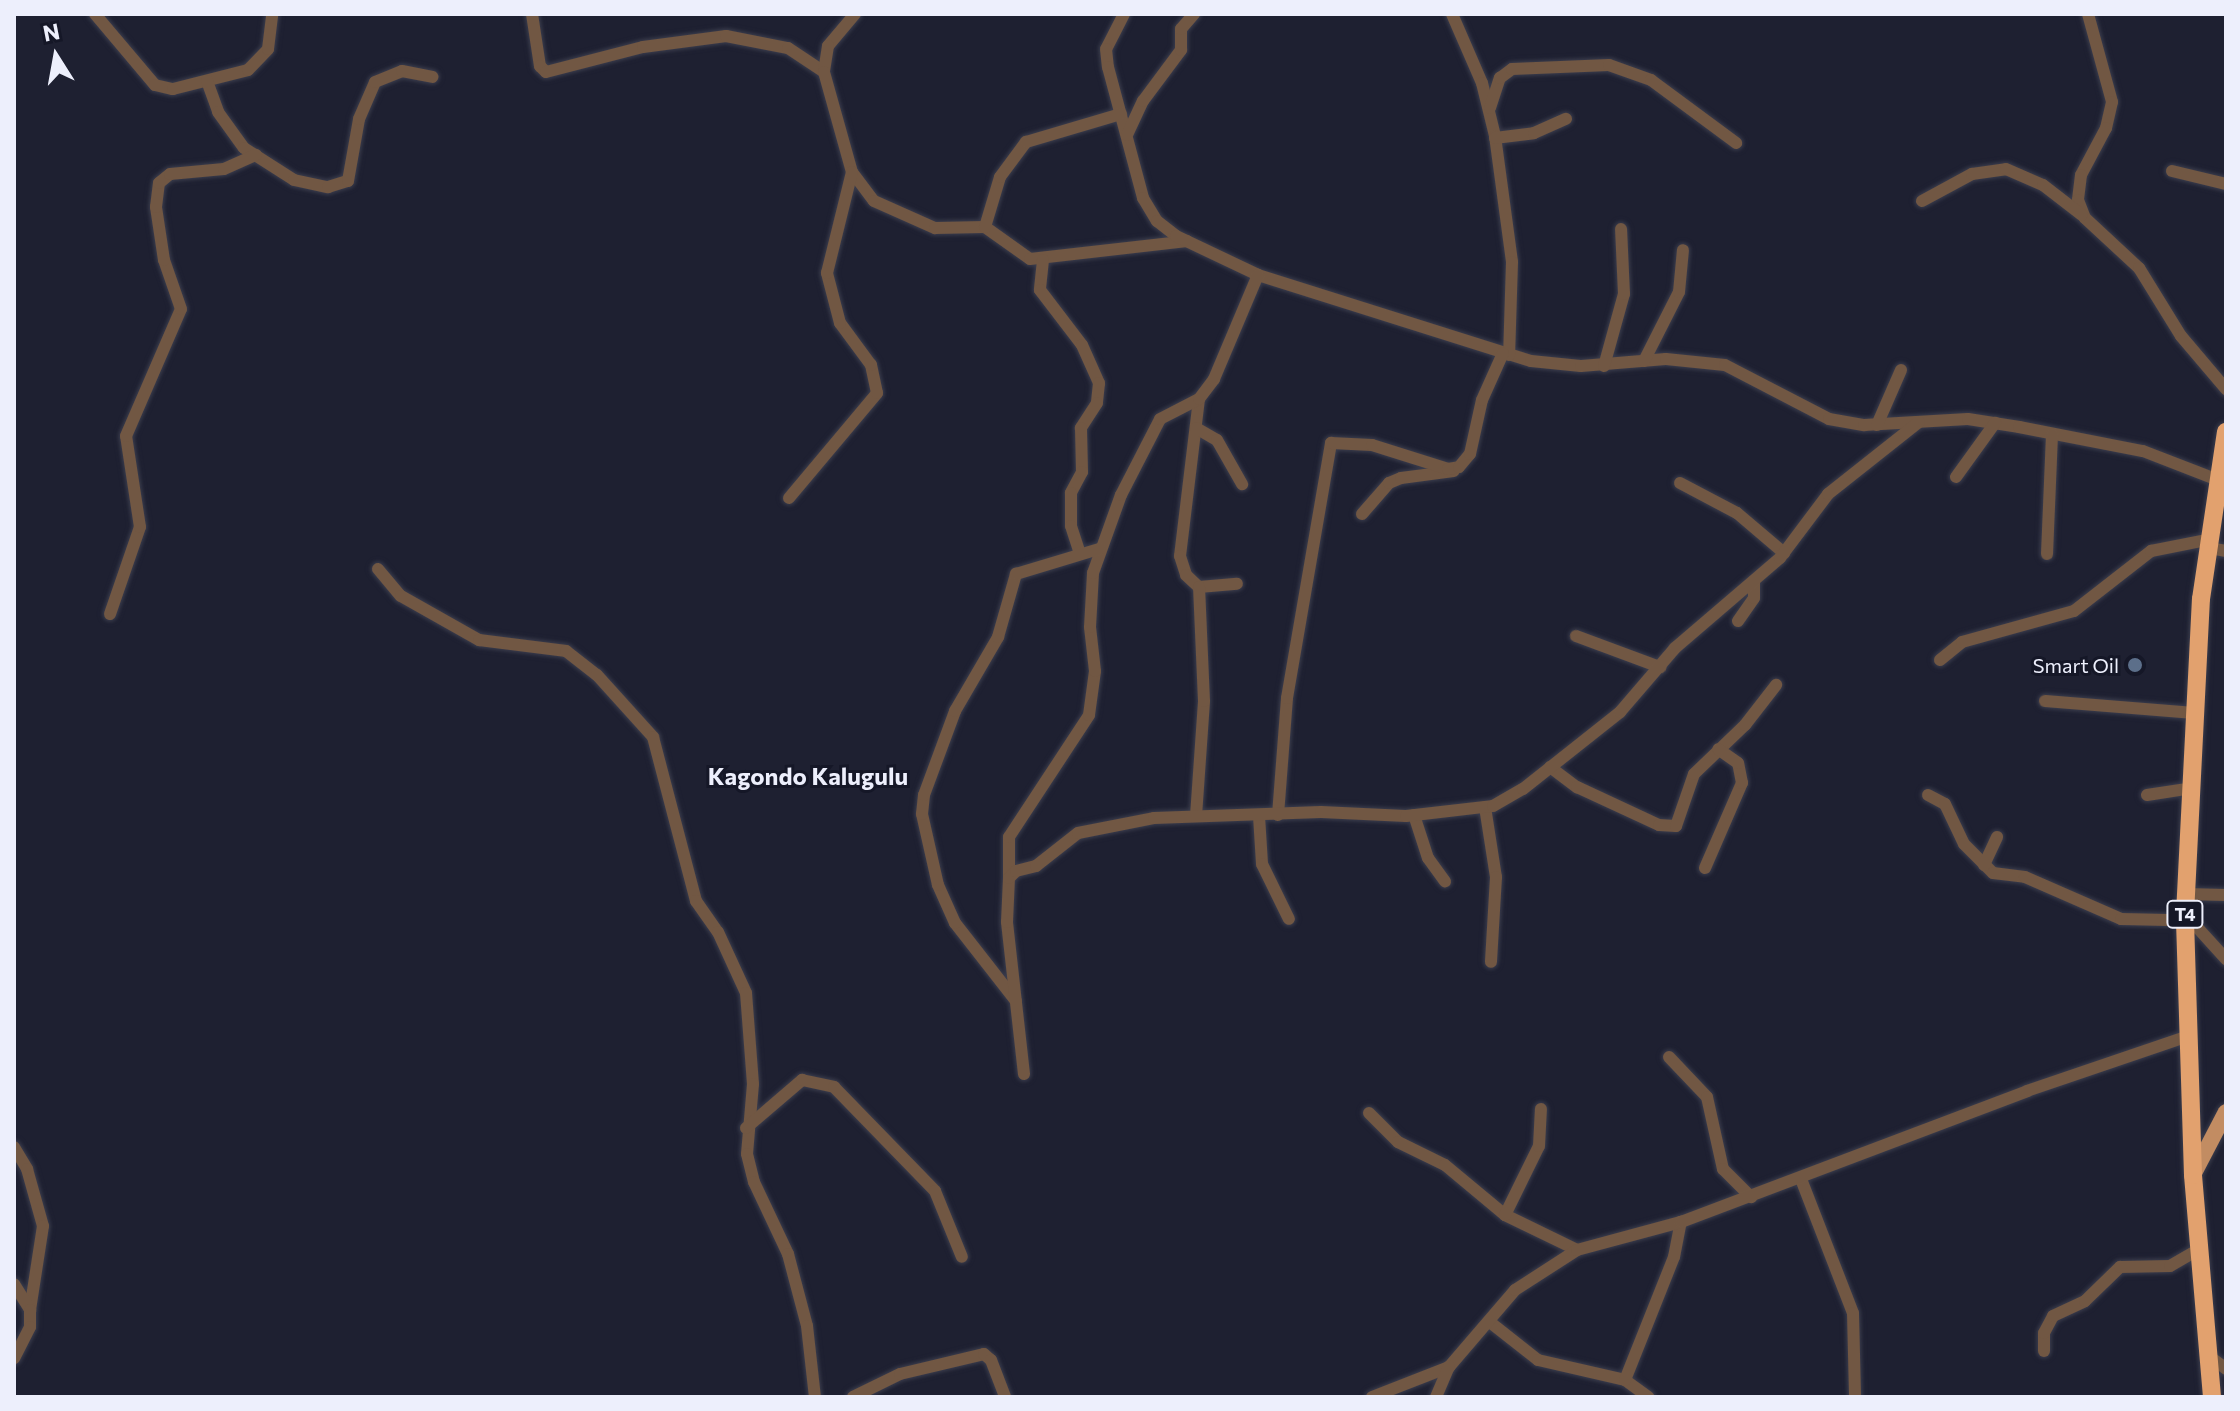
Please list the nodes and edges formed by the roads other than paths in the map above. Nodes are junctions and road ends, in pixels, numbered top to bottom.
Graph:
1 (95, 14) edge
2 (272, 14) edge
3 (532, 14) edge
4 (855, 14) edge
5 (1124, 14) edge
6 (1194, 14) edge
7 (1452, 14) edge
8 (2088, 14) edge
9 (824, 72) junction
10 (432, 77) dead end
11 (207, 81) junction
12 (1490, 111) junction
13 (1121, 114) junction
14 (1566, 119) dead end
15 (1127, 135) junction
16 (1495, 138) junction
17 (1736, 143) dead end
18 (256, 155) junction
19 (2172, 171) dead end
20 (852, 172) junction
21 (2226, 184) edge
22 (1922, 201) dead end
23 (2085, 218) junction
24 (985, 227) junction
25 (1621, 229) dead end
26 (1187, 241) junction
27 (1683, 250) dead end
28 (1043, 260) junction
29 (1258, 275) junction
30 (1506, 354) junction
31 (1644, 361) junction
32 (1604, 366) junction
33 (1901, 370) dead end
34 (2226, 389) edge
35 (1199, 399) junction
36 (1920, 421) junction
37 (1995, 423) junction
38 (1877, 425) junction
39 (1196, 428) junction
40 (2226, 432) edge
41 (2052, 434) junction
42 (1459, 467) junction
43 (1956, 477) dead end
44 (2218, 480) junction
45 (1680, 483) dead end
46 (1242, 484) dead end
47 (789, 498) dead end
48 (1362, 514) dead end
49 (2216, 546) edge
50 (1099, 549) junction
51 (1784, 553) junction
52 (1080, 554) junction
53 (2047, 554) dead end
54 (378, 569) dead end
55 (1754, 581) junction
56 (1237, 584) dead end
57 (1199, 587) junction
58 (110, 614) dead end
59 (1738, 621) dead end
60 (1576, 636) dead end
61 (1940, 660) dead end
62 (1660, 667) junction
63 (1776, 685) dead end
64 (2045, 701) dead end
65 (2195, 713) junction
66 (1718, 749) junction
67 (1550, 767) junction
68 (2193, 788) junction
69 (1928, 795) dead end
70 (2147, 795) dead end
71 (1485, 807) junction
72 (1278, 815) junction
73 (1414, 815) junction
74 (1196, 816) junction
75 (1259, 816) junction
76 (1997, 837) dead end
77 (1984, 865) junction
78 (1705, 868) dead end
79 (1009, 878) junction
80 (1445, 881) dead end
81 (2185, 894) junction
82 (2226, 895) edge
83 (2185, 914) junction
84 (1289, 919) dead end
85 (2226, 959) edge
86 (1491, 962) dead end
87 (1018, 1004) junction
88 (2186, 1037) junction
89 (1669, 1057) dead end
90 (1024, 1074) dead end
91 (1541, 1109) dead end
92 (2226, 1112) edge
93 (1369, 1113) dead end
94 (746, 1128) junction
95 (14, 1147) edge
96 (2193, 1175) junction
97 (1801, 1179) junction
98 (1751, 1197) junction
99 (1505, 1215) junction
100 (1681, 1222) junction
101 (2199, 1249) junction
102 (1577, 1250) junction
103 (962, 1257) dead end
104 (14, 1284) edge
105 (30, 1310) junction
106 (1491, 1323) junction
107 (2044, 1351) dead end
108 (14, 1358) edge
109 (2219, 1364) edge
110 (1449, 1367) junction
111 (1625, 1380) junction
112 (2226, 1385) edge
113 (815, 1397) edge
114 (853, 1397) edge
115 (1005, 1397) edge
116 (1372, 1397) edge
117 (1436, 1397) edge
118 (1648, 1397) edge
119 (1855, 1397) edge
120 (2212, 1397) edge

1 - 11 street
2 - 11 street
3 - 9 street
4 - 9 street
5 - 13 street
6 - 15 street
7 - 12 street
8 - 23 street
9 - 20 street
10 - 18 street
11 - 18 street
12 - 16 street
12 - 17 street
13 - 15 street
13 - 24 street
14 - 16 street
15 - 26 street
16 - 30 street
18 - 58 street
19 - 21 street
20 - 24 street
20 - 47 street
22 - 23 street
23 - 34 street
24 - 28 street
25 - 32 street
26 - 28 street
26 - 29 street
27 - 31 street
28 - 52 street
29 - 30 street
29 - 35 street
30 - 32 street
30 - 42 street
31 - 32 street
31 - 38 street
33 - 38 street
35 - 39 street
35 - 50 street
36 - 37 street
36 - 38 street
36 - 51 street
37 - 41 street
37 - 43 street
39 - 46 street
39 - 57 street
40 - 44 highway, T4
41 - 44 street
41 - 53 street
42 - 48 street
42 - 72 street
44 - 49 highway, T4
45 - 51 street
49 - 61 street
49 - 65 highway, T4
50 - 52 street
50 - 79 street
51 - 55 street
52 - 87 street
54 - 94 street
55 - 59 street
55 - 62 street
56 - 57 street
57 - 74 street
60 - 62 street
62 - 67 street
63 - 66 street
64 - 65 street
65 - 68 highway, T4
66 - 67 street
66 - 78 street
67 - 71 street
68 - 70 street
68 - 81 highway, T4
69 - 77 street
71 - 73 street
71 - 86 street
72 - 73 street
72 - 75 street
73 - 80 street
74 - 75 street
74 - 79 street
75 - 84 street
76 - 77 street
77 - 83 street
79 - 87 street
81 - 82 street
81 - 83 highway, T4
83 - 85 street
83 - 88 highway, T4
87 - 90 street
88 - 96 highway, T4
88 - 97 street
89 - 98 street
91 - 99 street
92 - 96 main road
93 - 99 street
94 - 103 street
94 - 113 street
95 - 105 street
96 - 101 highway, T4
97 - 98 street
97 - 119 street
98 - 100 street
99 - 102 street
100 - 102 street
100 - 111 street
101 - 107 street
101 - 109 highway, T4
102 - 106 street
104 - 105 street
105 - 108 street
106 - 110 street
106 - 111 street
109 - 112 street
109 - 120 highway, T4
110 - 116 street
110 - 117 street
111 - 118 street
114 - 115 street

